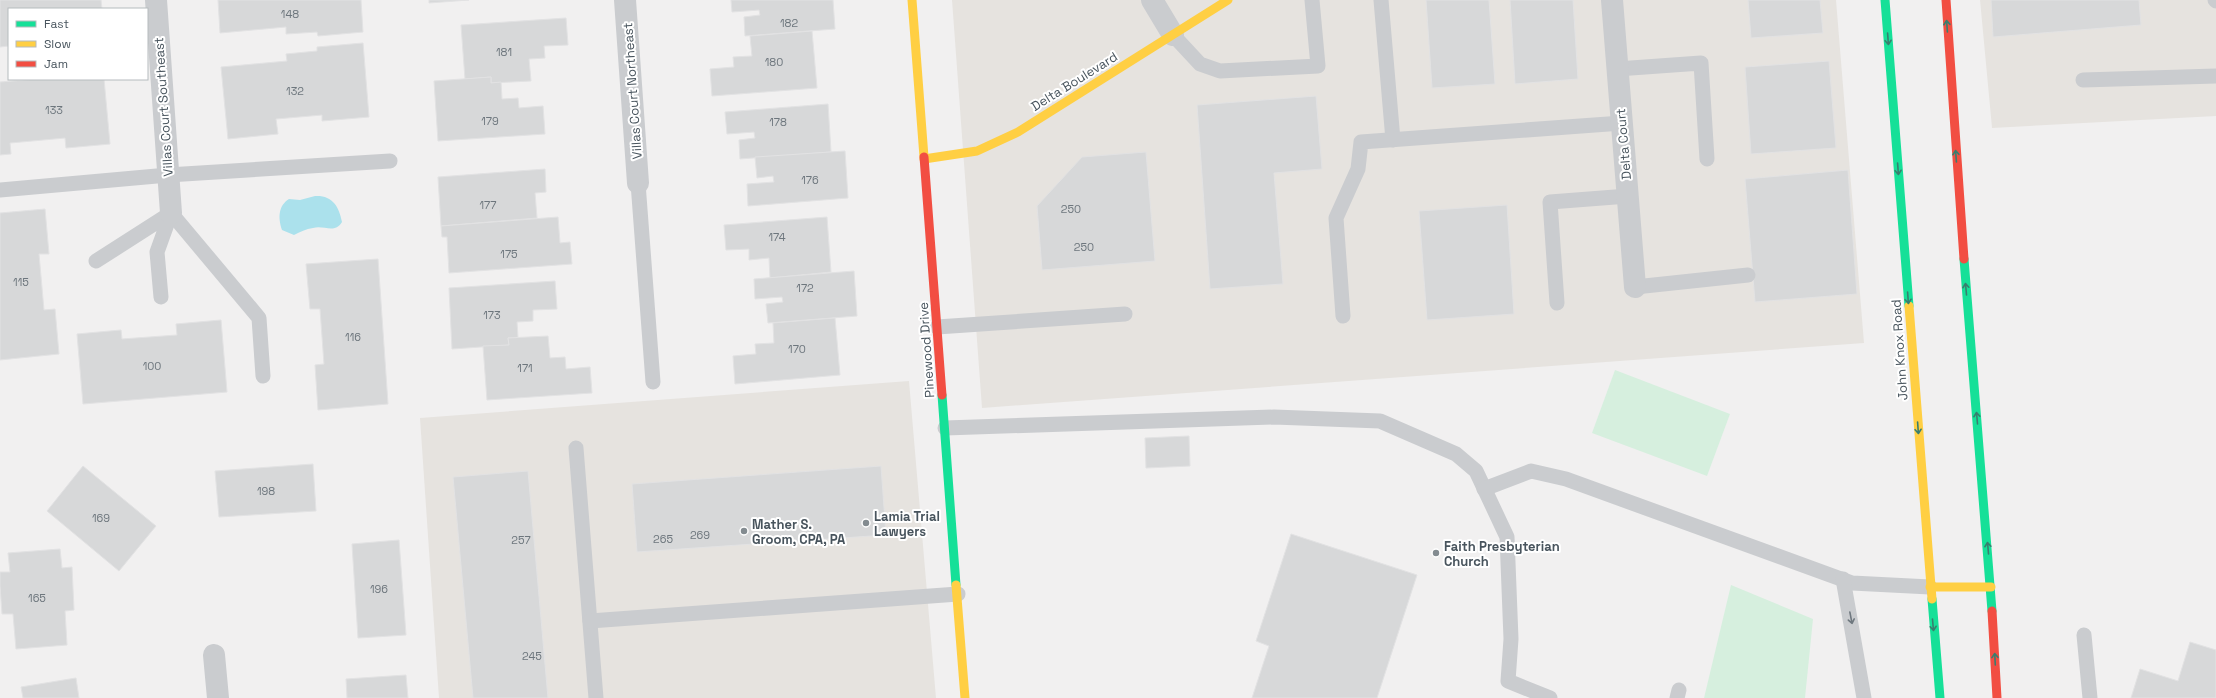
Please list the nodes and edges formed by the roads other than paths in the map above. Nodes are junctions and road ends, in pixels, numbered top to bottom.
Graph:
1 (156, 0) edge
2 (625, 0) edge
3 (912, 0) edge
4 (1152, 0) edge
5 (1228, 0) edge
6 (1312, 0) edge
7 (1381, 0) edge
8 (1612, 0) edge
9 (1886, 0) edge
10 (1946, 0) edge
11 (1173, 35) junction
12 (1617, 69) junction
13 (2216, 76) edge
14 (2083, 80) dead end
15 (1622, 123) junction
16 (1393, 140) junction
17 (1707, 158) dead end
18 (924, 159) junction
19 (390, 161) dead end
20 (168, 175) junction
21 (638, 183) joint
22 (0, 190) edge
23 (1628, 196) junction
24 (171, 213) junction
25 (96, 261) dead end
26 (1748, 275) dead end
27 (1635, 287) joint
28 (161, 297) dead end
29 (1557, 302) dead end
30 (1125, 314) dead end
31 (1343, 316) dead end
32 (937, 327) junction
33 (263, 376) dead end
34 (652, 382) dead end
35 (945, 428) junction
36 (576, 448) dead end
37 (1484, 489) junction
38 (1843, 579) junction
39 (1930, 587) junction
40 (1991, 587) junction
41 (958, 594) junction
42 (590, 621) junction
43 (2084, 635) dead end
44 (214, 655) dead end
45 (218, 698) edge
46 (596, 698) edge
47 (965, 698) edge
48 (1550, 698) edge
49 (1864, 698) edge
50 (1940, 698) edge
51 (1997, 698) edge
52 (2090, 698) edge

1 - 20 street, Villas Court Southeast
2 - 21 street, Villas Court Northeast
3 - 18 main road, Pinewood Drive
4 - 11 street
5 - 11 main road, Delta Boulevard
6 - 11 lane
7 - 16 lane
8 - 12 street, Delta Court
9 -> 39 main road, John Knox Road
40 -> 10 main road
11 - 18 main road, Delta Boulevard
12 - 15 street, Delta Court
12 - 17 lane
13 - 14 lane
15 - 16 lane
15 - 23 street, Delta Court
16 - 31 lane
18 - 32 main road, Pinewood Drive
19 - 20 lane
20 - 22 lane
20 - 24 street, Villas Court Southeast
21 - 34 lane
23 - 27 street, Delta Court
23 - 29 lane
24 - 25 lane
24 - 28 lane
24 - 33 lane
26 - 27 lane
30 - 32 lane
32 - 35 main road, Pinewood Drive
35 - 37 lane
35 - 41 main road, Pinewood Drive
36 - 42 lane
37 - 38 lane
37 - 48 lane
38 - 39 lane
38 -> 49 lane
39 - 40 main road
39 -> 50 main road, John Knox Road
51 -> 40 main road
41 - 42 lane
41 - 47 main road, Pinewood Drive
42 - 46 lane
43 - 52 lane
44 - 45 street

